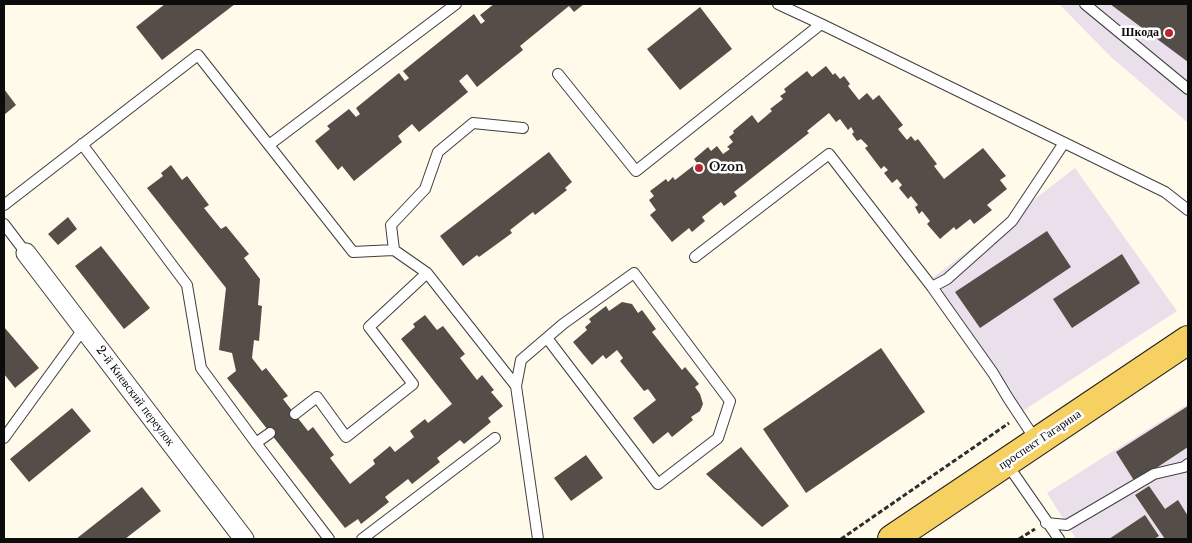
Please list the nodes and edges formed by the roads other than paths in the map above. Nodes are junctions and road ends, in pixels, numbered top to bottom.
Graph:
1 (456, 4) edge
2 (778, 4) edge
3 (1085, 4) edge
4 (820, 24) junction
5 (558, 74) dead end
6 (1188, 89) edge
7 (523, 128) dead end
8 (1064, 142) junction
9 (82, 144) junction
10 (269, 145) junction
11 (4, 204) edge
12 (1188, 210) edge
13 (4, 224) edge
14 (394, 250) junction
15 (26, 253) joint
16 (695, 257) dead end
17 (427, 273) junction
18 (932, 287) junction
19 (84, 328) junction
20 (547, 338) junction
21 (1188, 340) edge
22 (516, 386) junction
23 (295, 414) dead end
24 (270, 433) dead end
25 (4, 438) edge
26 (495, 438) dead end
27 (1037, 443) junction
28 (256, 444) junction
29 (1006, 463) junction
30 (1187, 468) edge
31 (1046, 522) junction
32 (244, 539) edge
33 (329, 539) edge
34 (362, 539) edge
35 (538, 539) edge
36 (892, 539) edge
37 (1058, 539) edge

1 - 10 lane
2 - 4 lane
3 - 6 lane
4 - 5 lane
4 - 8 lane
7 - 14 lane
8 - 12 lane
8 - 18 lane
9 - 10 lane
9 - 11 lane
9 - 28 lane
10 - 14 lane
13 - 15 lane
14 - 17 lane
15 - 19 street, 2-й Киевский переулок
16 - 18 lane
17 - 22 lane
17 - 23 lane
18 - 27 lane
19 - 25 lane
19 - 32 street, 2-й Киевский переулок
20 - 20 lane
20 - 22 lane
21 - 27 main road, проспект Гагарина
22 - 35 lane
24 - 28 lane
26 - 34 lane
27 - 29 main road, проспект Гагарина
28 - 33 lane
29 - 31 lane
29 - 36 main road, проспект Гагарина
30 - 31 lane
31 - 37 lane

